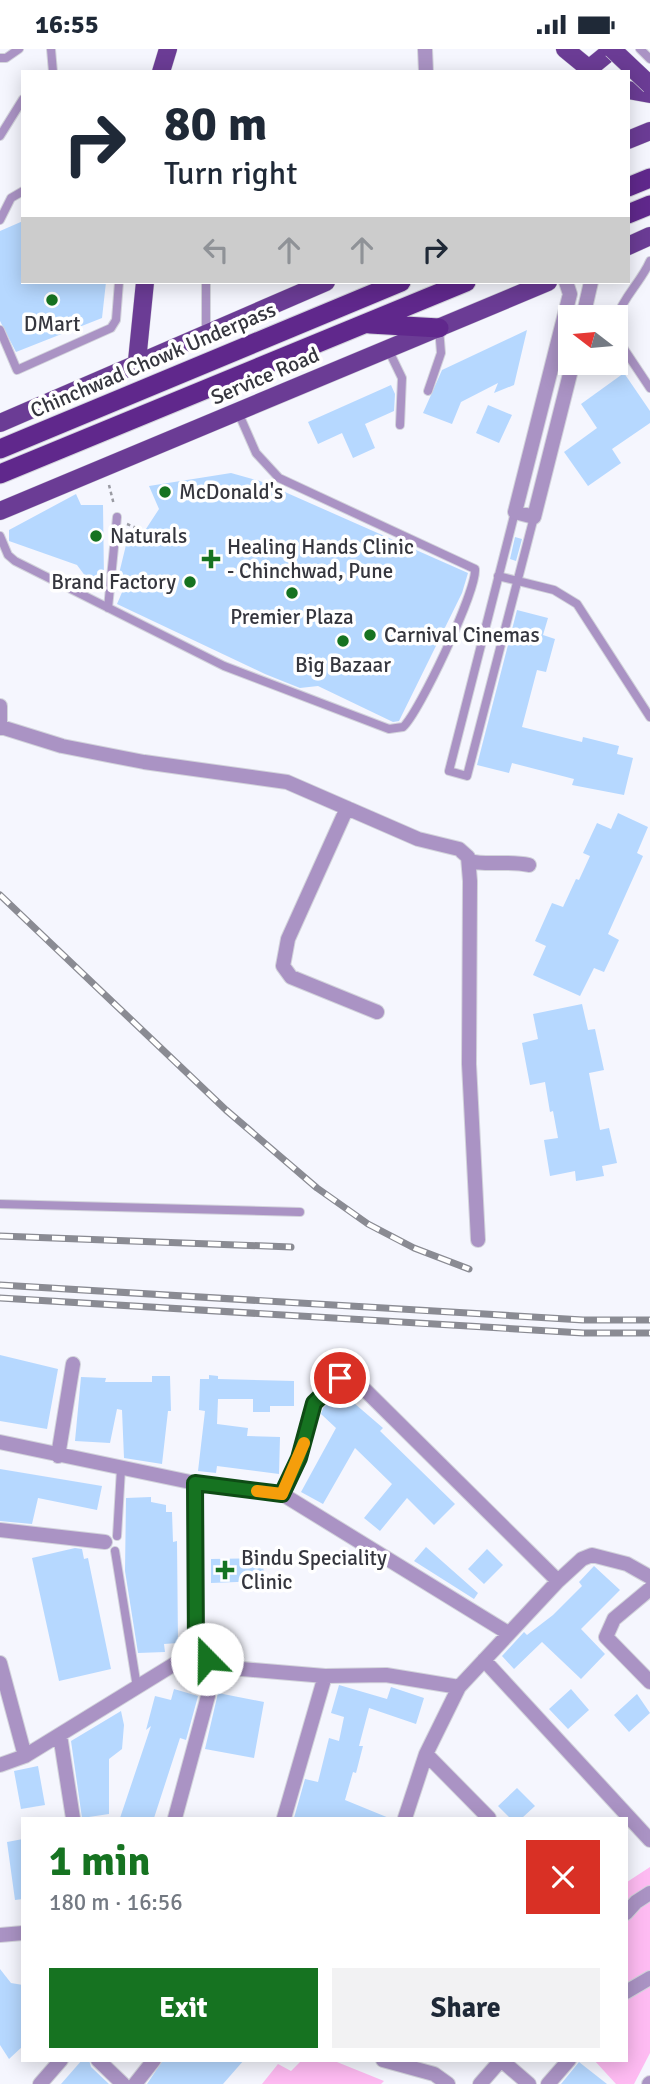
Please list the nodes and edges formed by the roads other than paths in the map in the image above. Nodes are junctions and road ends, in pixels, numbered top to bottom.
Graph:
1 (19, 49) edge
2 (51, 49) edge
3 (168, 49) edge
4 (425, 49) edge
5 (565, 49) edge
6 (581, 49) edge
7 (613, 49) edge
8 (639, 49) edge
9 (0, 58) edge
10 (650, 59) edge
11 (53, 70) edge
12 (162, 70) edge
13 (426, 70) edge
14 (593, 70) edge
15 (650, 85) edge
16 (630, 90) edge
17 (650, 94) edge
18 (21, 102) edge
19 (650, 131) edge
20 (0, 136) edge
21 (630, 139) edge
22 (650, 178) edge
23 (630, 186) edge
24 (21, 192) edge
25 (650, 205) edge
26 (630, 213) edge
27 (0, 220) edge
28 (639, 240) edge
29 (650, 259) edge
30 (119, 284) edge
31 (145, 284) edge
32 (206, 284) edge
33 (321, 284) edge
34 (396, 284) edge
35 (461, 284) edge
36 (543, 284) edge
37 (567, 284) edge
38 (591, 284) edge
39 (586, 305) edge
40 (621, 305) edge
41 (365, 324) junction
42 (439, 328) junction
43 (0, 330) edge
44 (206, 332) junction
45 (388, 349) junction
46 (628, 355) edge
47 (136, 362) junction
48 (551, 368) junction
49 (558, 368) edge
50 (570, 375) edge
51 (650, 388) edge
52 (428, 391) dead end
53 (238, 412) junction
54 (0, 422) edge
55 (400, 425) dead end
56 (0, 449) edge
57 (0, 474) edge
58 (0, 511) edge
59 (515, 512) junction
60 (117, 517) road end
61 (534, 517) junction
62 (0, 535) edge
63 (498, 576) junction
64 (517, 581) junction
65 (108, 608) junction
66 (0, 706) edge
67 (650, 716) edge
68 (0, 727) edge
69 (347, 809) junction
70 (469, 861) junction
71 (529, 865) dead end
72 (377, 1012) dead end
73 (0, 1204) edge
74 (300, 1212) dead end
75 (478, 1240) dead end
76 (73, 1364) dead end
77 (0, 1442) edge
78 (58, 1456) junction
79 (121, 1469) junction
80 (195, 1483) junction
81 (282, 1494) junction
82 (0, 1531) edge
83 (112, 1543) junction
84 (650, 1577) edge
85 (558, 1581) junction
86 (650, 1589) edge
87 (508, 1633) junction
88 (196, 1649) junction
89 (181, 1660) junction
90 (484, 1660) junction
91 (0, 1663) edge
92 (205, 1670) junction
93 (326, 1676) junction
94 (650, 1682) edge
95 (137, 1687) junction
96 (459, 1687) junction
97 (60, 1735) junction
98 (426, 1754) junction
99 (25, 1756) junction
100 (0, 1765) edge
101 (74, 1817) edge
102 (175, 1817) edge
103 (284, 1817) edge
104 (405, 1817) edge
105 (488, 1817) edge
106 (650, 1840) edge
107 (650, 1893) edge
108 (628, 1911) edge
109 (21, 1933) edge
110 (0, 1935) edge
111 (650, 1979) edge
112 (628, 1991) edge
113 (59, 2062) edge
114 (99, 2062) edge
115 (152, 2062) edge
116 (390, 2062) edge
117 (499, 2062) edge
118 (503, 2062) edge
119 (567, 2062) edge
120 (40, 2084) edge
121 (123, 2084) edge
122 (135, 2084) edge
123 (448, 2084) edge
124 (481, 2084) edge
125 (529, 2084) edge
126 (548, 2084) edge

1 - 9 lane
2 - 11 lane
3 - 12 main road
4 - 13 street
5 - 14 main road
6 - 14 main road
7 - 14 main road
7 - 15 main road, bridge
8 - 10 lane
16 - 17 main road
18 - 20 lane
19 - 21 main road
22 - 23 highway
24 - 27 lane
25 - 26 highway
28 - 29 lane
29 - 40 lane
30 - 43 lane
31 - 47 main road
32 - 44 lane
33 - 44 main road
34 - 56 highway, Chinchwad Chowk Underpass
35 - 41 highway
36 - 42 main road, Service Road
37 - 48 street
38 - 39 street
41 - 42 highway
41 - 57 highway
42 - 45 main road, Service Road
42 - 52 lane
44 - 47 main road
45 - 53 main road, Service Road
45 - 55 lane
46 - 51 lane
47 - 54 main road
48 - 49 street
48 - 59 street
50 - 61 street
53 - 58 main road, Service Road
53 - 65 lane
59 - 61 street
59 - 63 lane
60 - 65 lane
61 - 64 lane
62 - 65 lane
63 - 64 lane
63 - 64 lane
64 - 67 lane
66 - 68 street
68 - 69 street
69 - 70 street
69 - 72 street
70 - 71 street
70 - 75 street
73 - 74 lane
76 - 78 street
77 - 78 street
78 - 79 street
79 - 80 street
79 - 83 lane
80 - 81 street
80 - 88 street
81 - 85 street
81 - 87 street
82 - 83 street
83 - 95 lane
84 - 85 street
85 - 87 street
86 - 94 street
87 - 90 street
88 - 89 street
88 - 92 street
89 - 92 street
89 - 95 street
90 - 96 street
90 - 106 street
91 - 99 street
92 - 93 street
92 - 102 street
93 - 96 street
93 - 103 street
95 - 97 street
96 - 98 street
97 - 99 street
97 - 101 street
98 - 104 street
98 - 105 street
99 - 100 street
107 - 108 street
109 - 110 street
111 - 112 street
113 - 120 street
114 - 121 street
115 - 122 street
116 - 123 street
117 - 124 street
118 - 125 street
119 - 126 street

